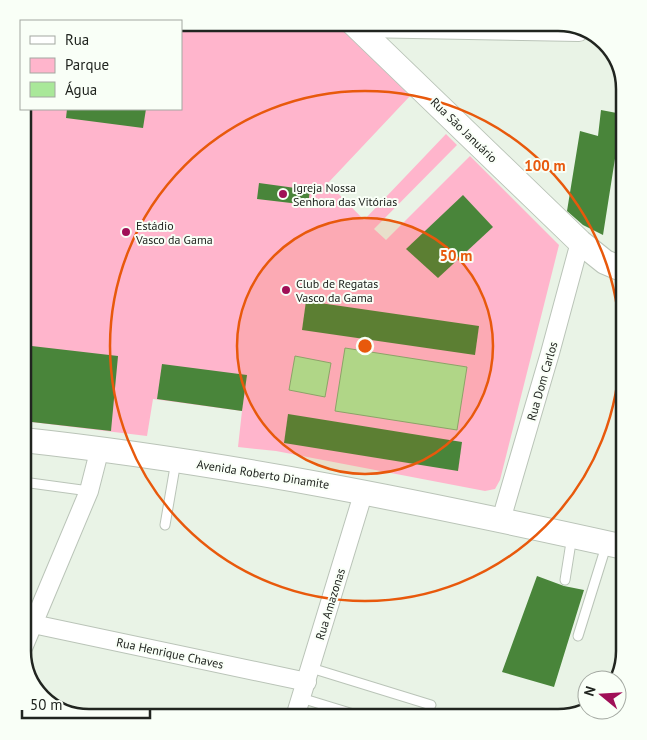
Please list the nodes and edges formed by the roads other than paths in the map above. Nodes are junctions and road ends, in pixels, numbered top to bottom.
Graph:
1 (361, 31) edge
2 (580, 242) junction
3 (616, 267) edge
4 (31, 441) edge
5 (100, 448) junction
6 (176, 460) junction
7 (31, 483) edge
8 (89, 490) junction
9 (364, 491) junction
10 (501, 520) junction
11 (165, 525) dead end
12 (572, 535) junction
13 (616, 545) edge
14 (565, 580) dead end
15 (32, 624) joint
16 (578, 636) dead end
17 (306, 683) junction
18 (431, 705) dead end
19 (298, 709) edge
20 (348, 709) edge

1 - 2 street, Rua São Januário
2 - 3 street, Rua São Januário
2 - 10 street, Rua Dom Carlos
4 - 5 street, Avenida Roberto Dinamite
5 - 6 street, Avenida Roberto Dinamite
5 - 8 street
6 - 9 street, Avenida Roberto Dinamite
6 - 11 lane
7 - 8 lane
8 - 15 street
9 - 10 street, Avenida Roberto Dinamite
9 - 17 street, Rua Amazonas
10 - 12 street, Avenida Roberto Dinamite
12 - 13 street, Avenida Roberto Dinamite
12 - 14 lane
13 - 16 lane
15 - 17 street, Rua Henrique Chaves
17 - 18 lane
17 - 19 street, Rua Amazonas
17 - 20 lane

